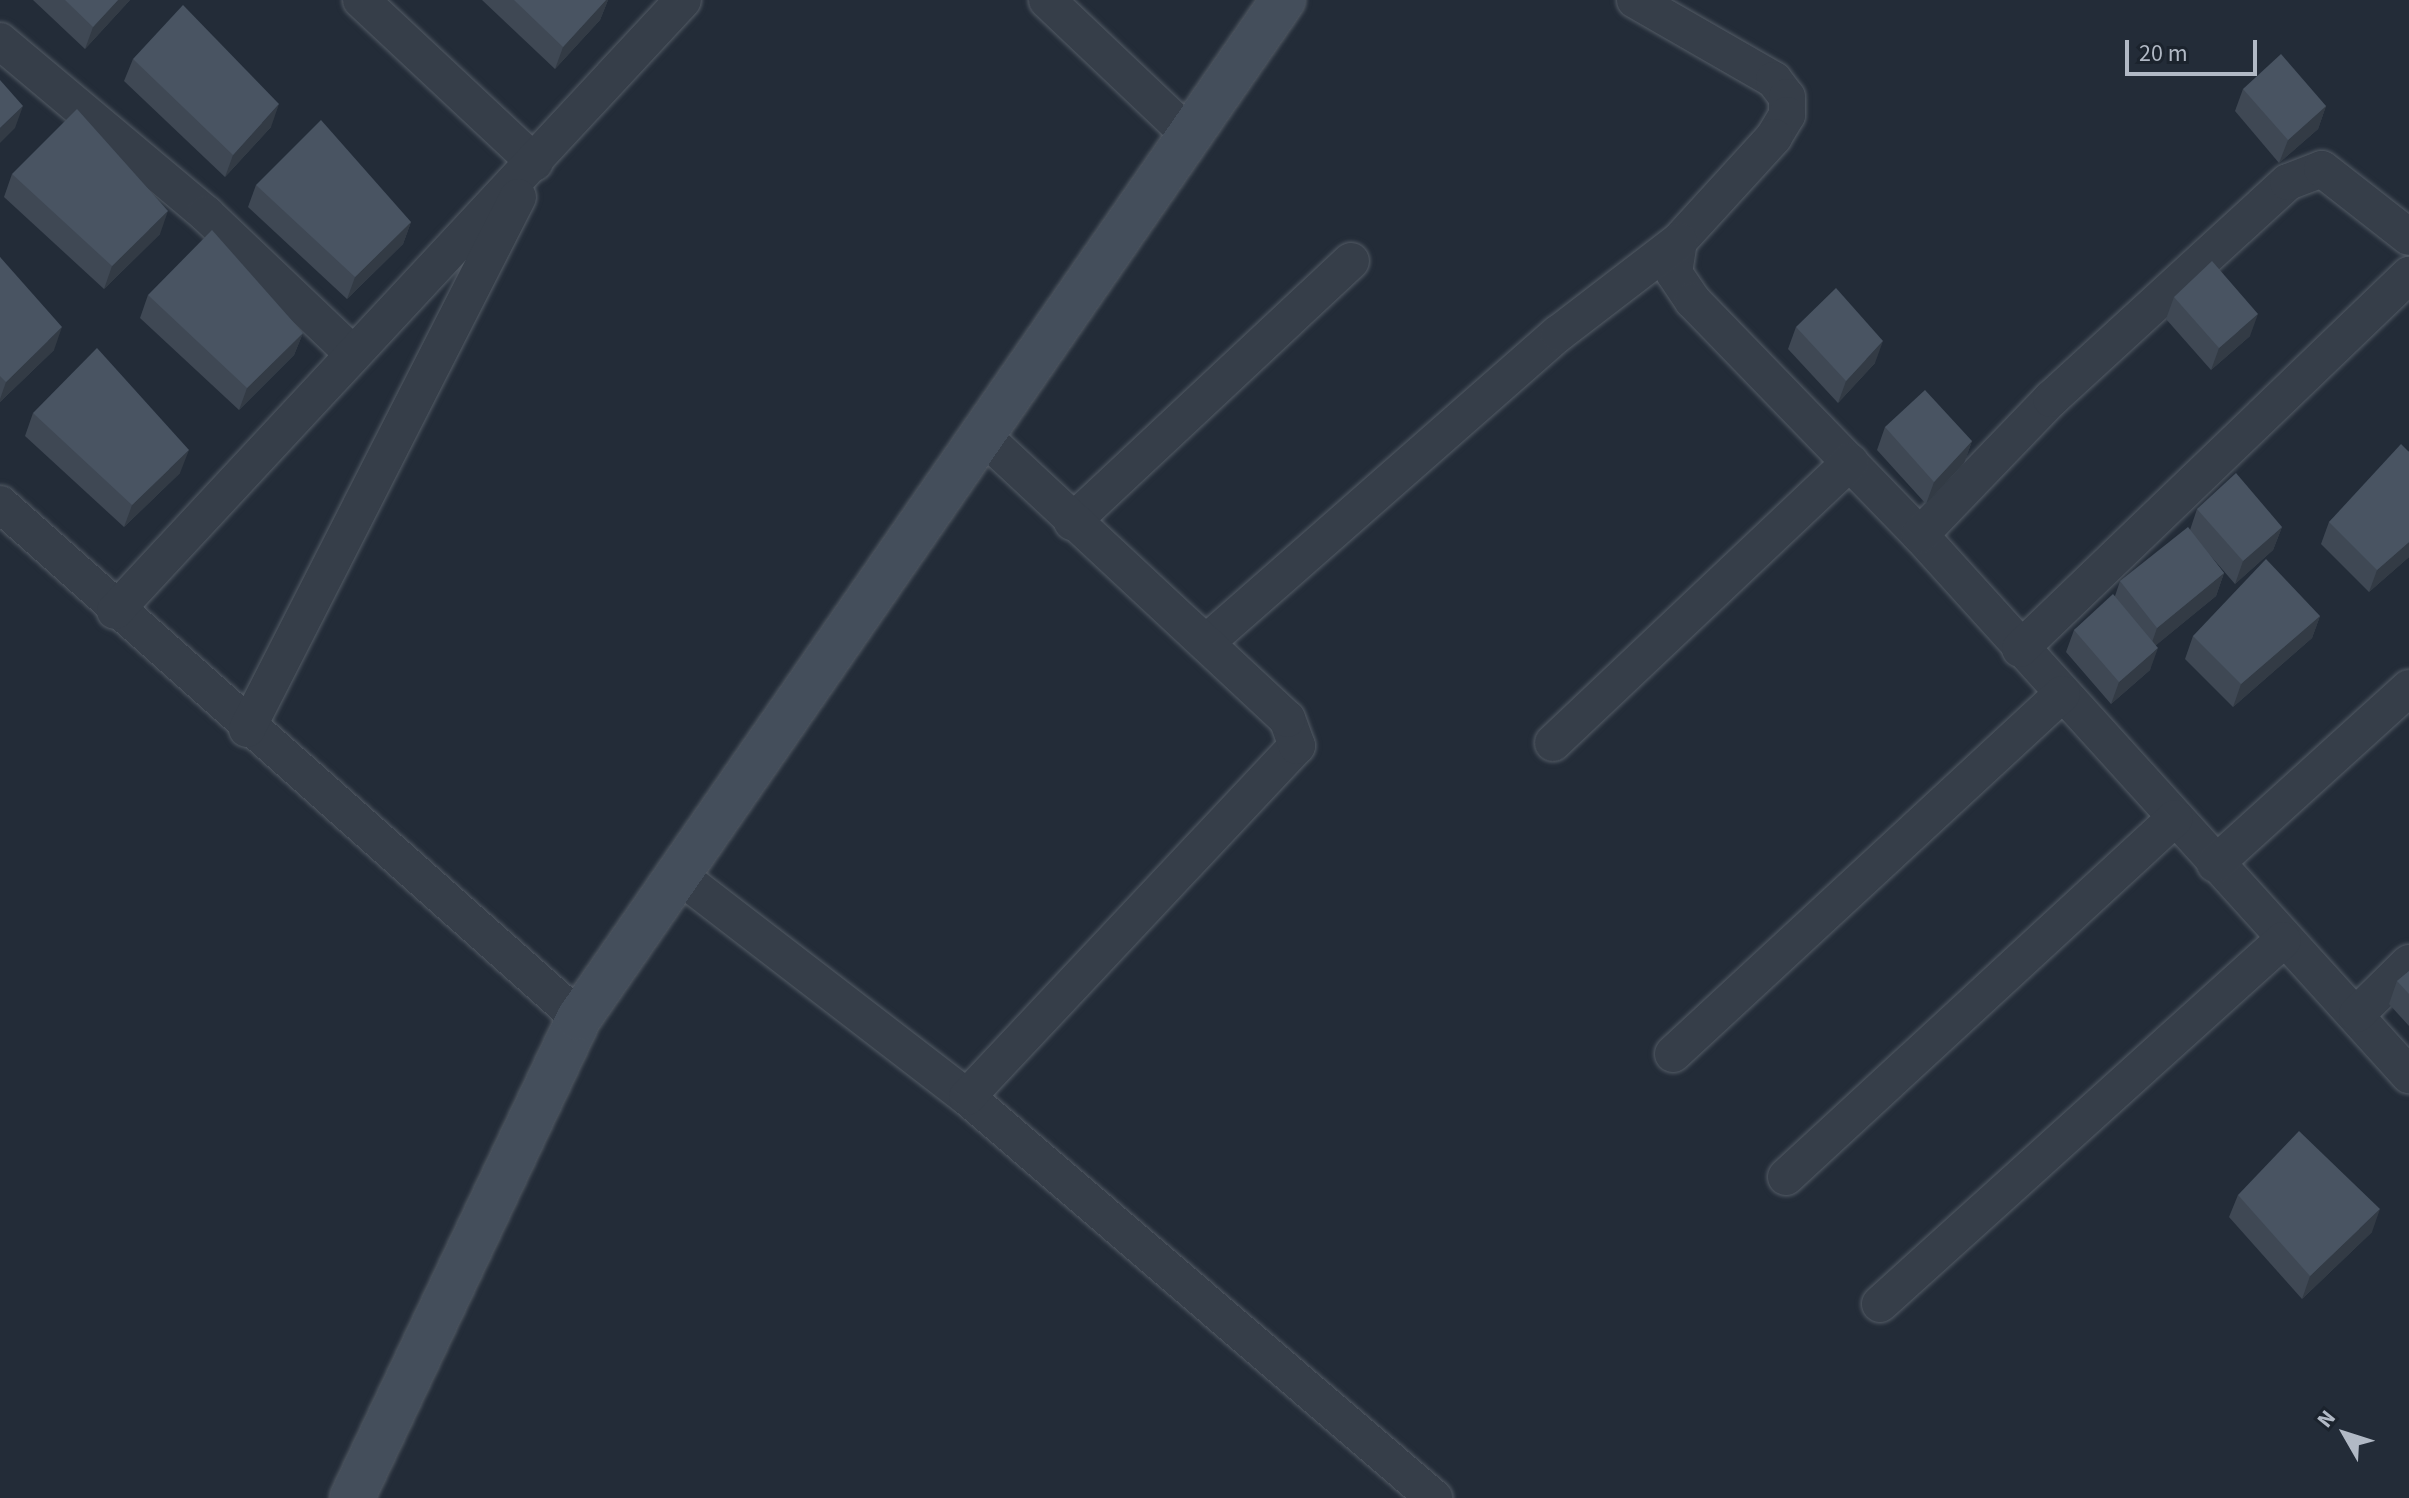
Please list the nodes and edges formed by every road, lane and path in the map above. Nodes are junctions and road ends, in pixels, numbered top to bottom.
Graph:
1 (361, 0) edge
2 (683, 0) edge
3 (1047, 0) edge
4 (1283, 0) edge
5 (1635, 0) edge
6 (0, 41) edge
7 (1188, 134) junction
8 (535, 163) junction
9 (2409, 237) edge
10 (1679, 241) junction
11 (1351, 261) dead end
12 (2409, 275) edge
13 (353, 354) junction
14 (980, 433) junction
15 (1850, 462) junction
16 (0, 504) edge
17 (1072, 522) junction
18 (1920, 535) junction
19 (115, 611) junction
20 (1208, 641) junction
21 (2020, 649) junction
22 (2409, 688) edge
23 (2062, 694) junction
24 (247, 729) junction
25 (1553, 743) dead end
26 (2175, 818) junction
27 (2215, 864) junction
28 (676, 873) junction
29 (2283, 940) junction
30 (2409, 963) edge
31 (2357, 1014) junction
32 (579, 1018) junction
33 (1673, 1054) dead end
34 (2409, 1075) edge
35 (967, 1097) junction
36 (1786, 1177) dead end
37 (1880, 1304) dead end
38 (352, 1498) edge
39 (1434, 1498) edge

1 - 8 street
2 - 8 street
3 - 7 street
4 - 7 main road
5 - 10 street
6 - 13 street
7 - 14 main road
8 - 13 street
8 - 24 street
9 - 18 street
10 - 15 street
10 - 20 street
11 - 17 street
12 - 21 street
13 - 19 street
14 - 17 street
14 - 28 main road
15 - 18 street
15 - 25 street
16 - 19 street
17 - 20 street
18 - 21 street
19 - 24 street
20 - 35 street
21 - 23 street
22 - 27 street
23 - 26 street
23 - 33 street
24 - 32 street
26 - 27 street
26 - 36 street
27 - 29 street
28 - 32 main road
28 - 35 street
29 - 31 street
29 - 37 street
30 - 31 street
31 - 34 street
32 - 38 main road
35 - 39 street

